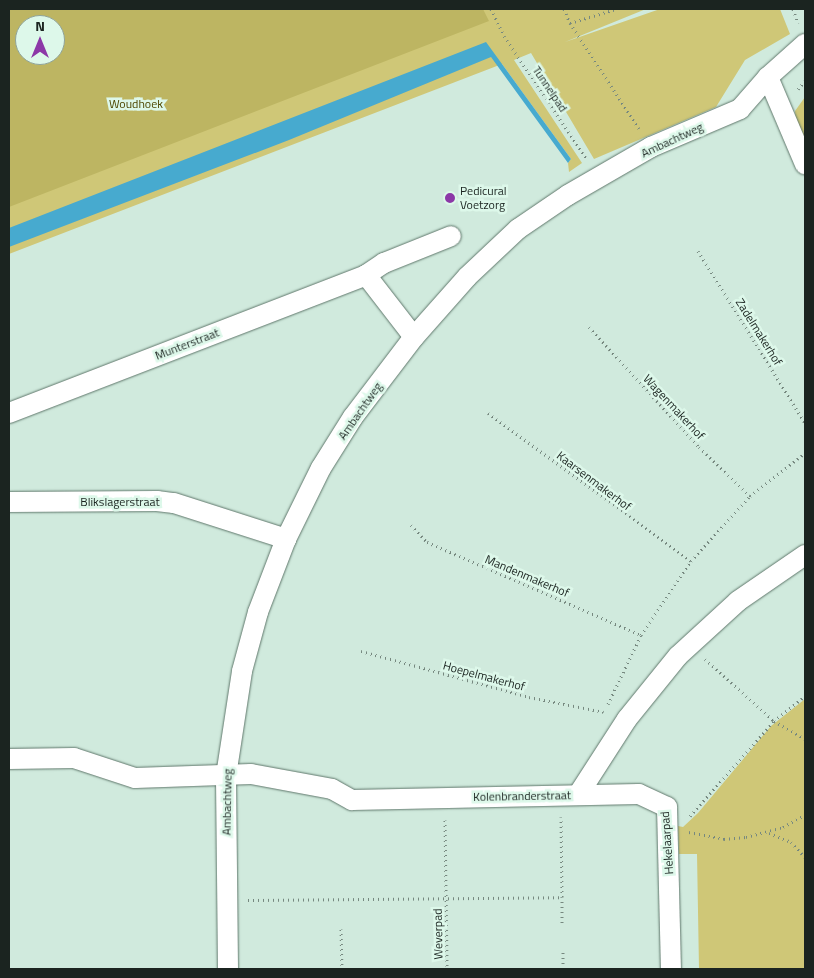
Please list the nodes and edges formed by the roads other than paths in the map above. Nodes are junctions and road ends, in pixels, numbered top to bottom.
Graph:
1 (805, 44) edge
2 (768, 77) junction
3 (805, 164) edge
4 (451, 236) dead end
5 (366, 275) junction
6 (414, 337) junction
7 (9, 413) edge
8 (9, 502) edge
9 (286, 539) junction
10 (805, 555) edge
11 (9, 759) edge
12 (226, 776) junction
13 (570, 795) junction
14 (228, 969) edge
15 (671, 969) edge

1 - 2 street, Ambachtweg
2 - 3 street
2 - 6 street, Ambachtweg
4 - 5 street, Munterstraat
5 - 6 street
5 - 7 street, Munterstraat
6 - 9 street, Ambachtweg
8 - 9 street, Blikslagerstraat
9 - 12 street, Ambachtweg
10 - 13 street, Kolenbranderstraat
11 - 12 street, Kolenbranderstraat
12 - 13 street, Kolenbranderstraat
12 - 14 street, Ambachtweg
13 - 15 street, Hekelaarpad

